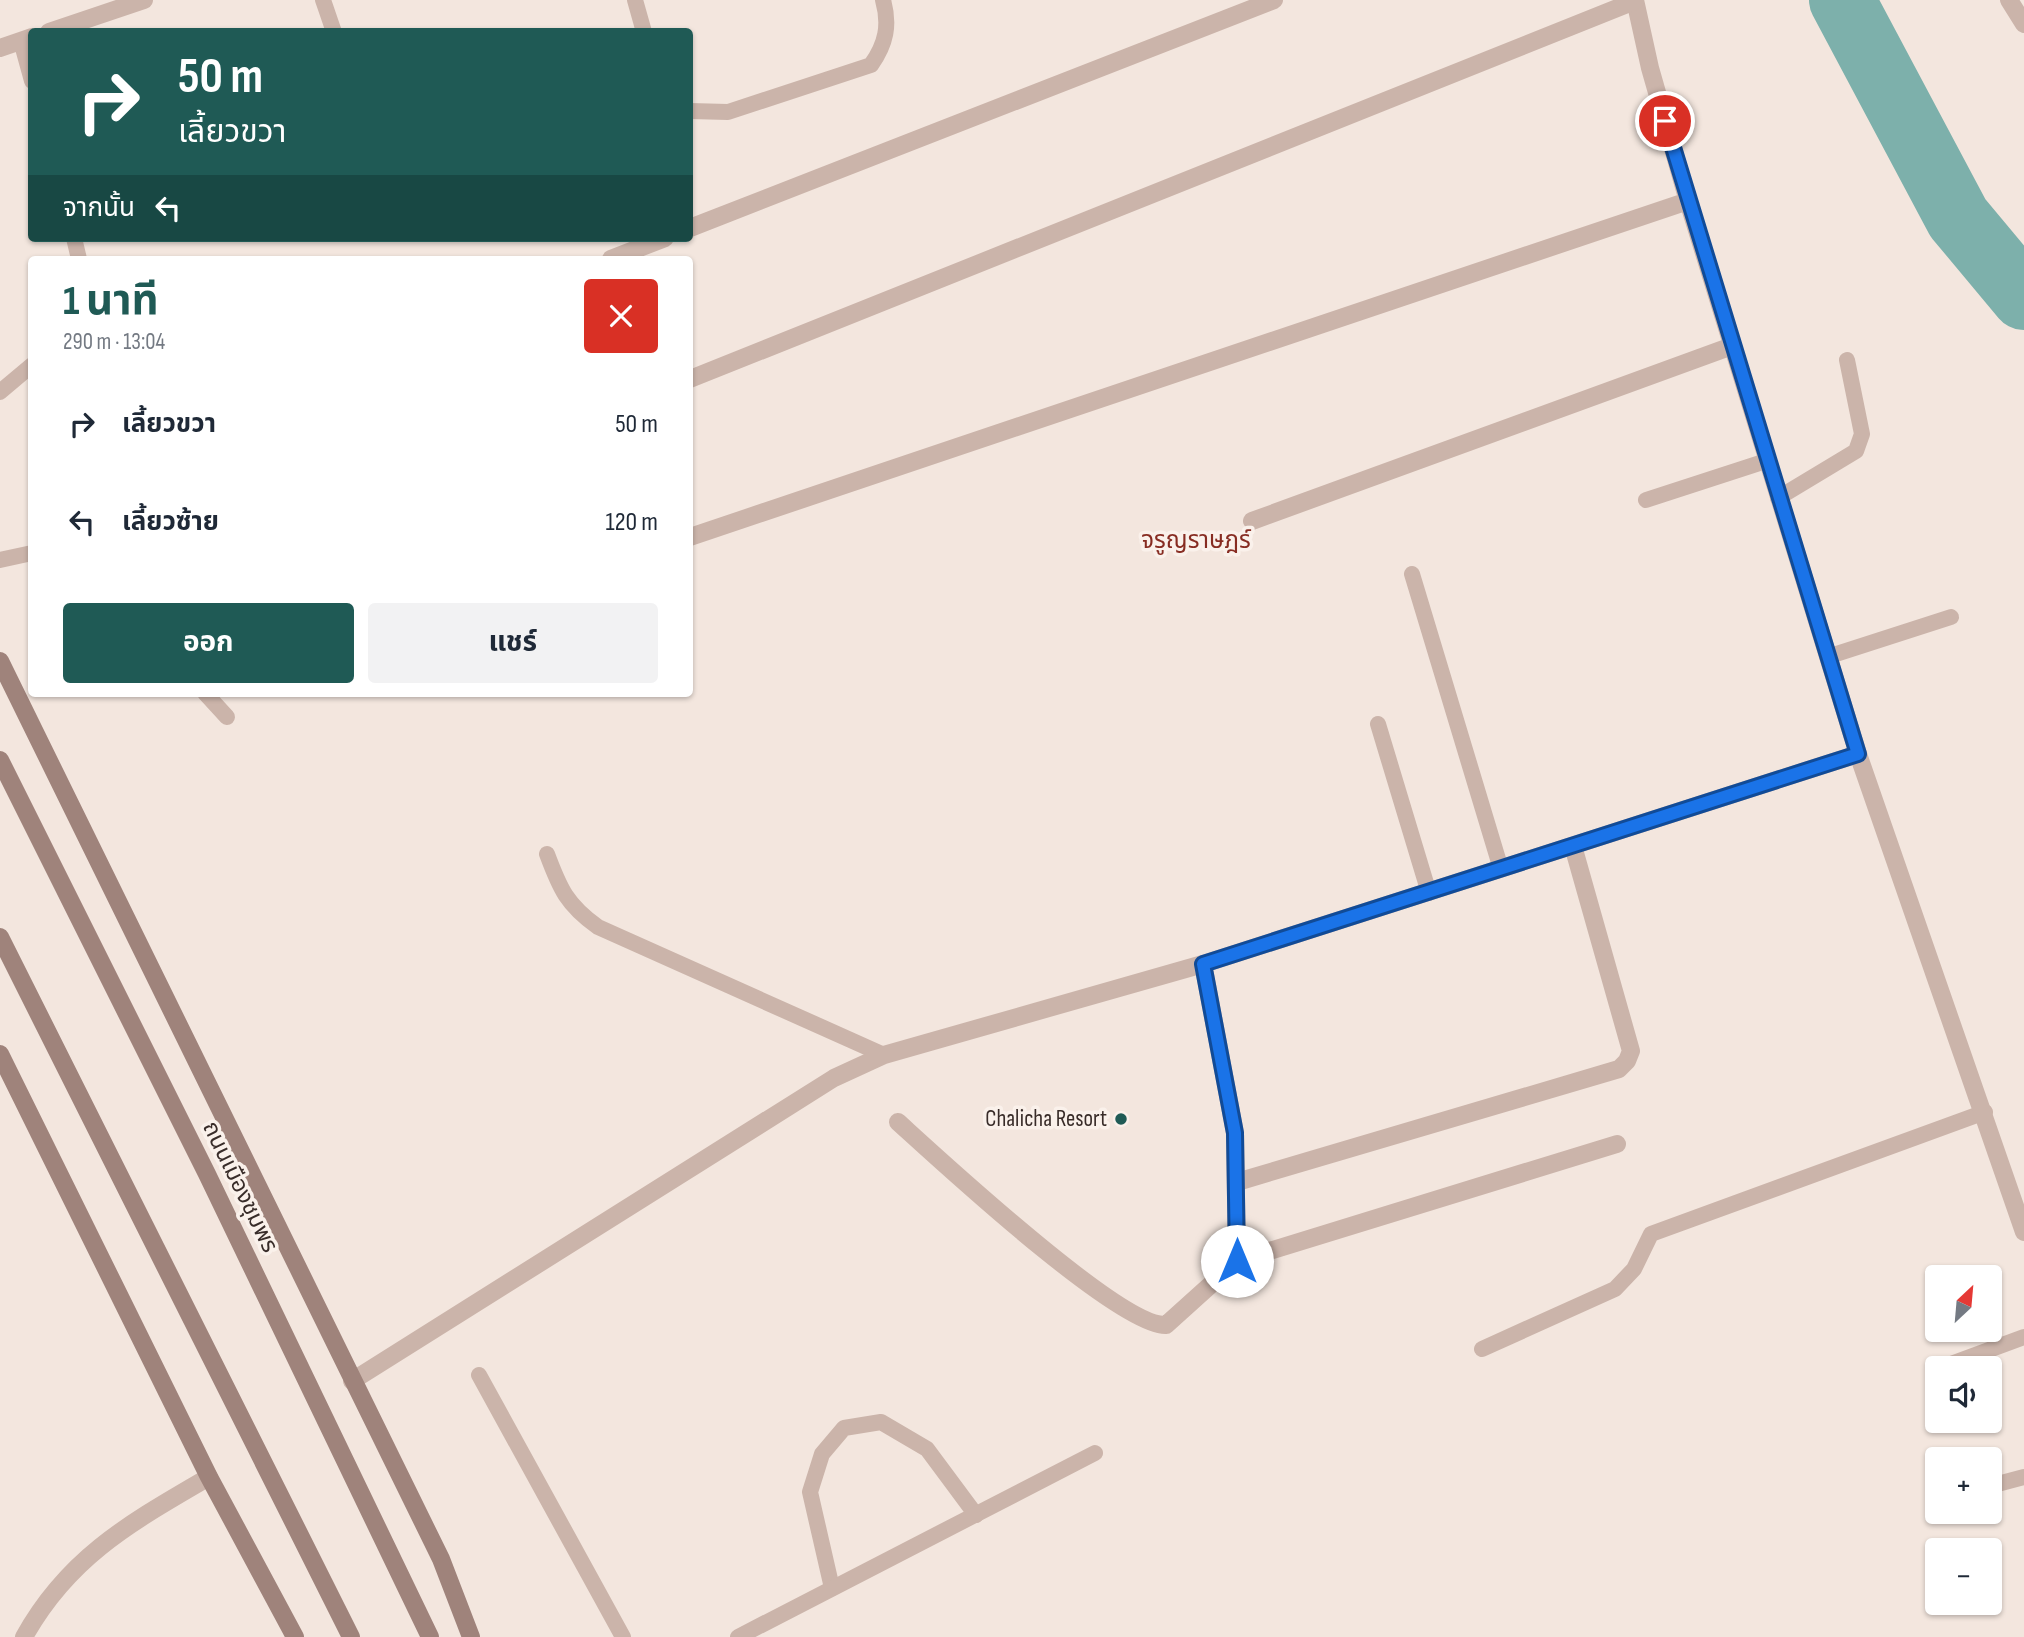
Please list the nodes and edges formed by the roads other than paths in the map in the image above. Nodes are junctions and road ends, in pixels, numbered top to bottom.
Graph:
1 (144, 0) edge
2 (323, 0) edge
3 (635, 0) edge
4 (883, 0) edge
5 (1274, 0) edge
6 (1635, 0) edge
7 (2009, 0) edge
8 (2024, 24) edge
9 (61, 28) edge
10 (333, 28) edge
11 (642, 28) edge
12 (26, 39) edge
13 (0, 48) edge
14 (693, 111) edge
15 (1688, 201) junction
16 (693, 228) edge
17 (655, 242) edge
18 (619, 256) edge
19 (1732, 346) junction
20 (1847, 360) dead end
21 (28, 368) edge
22 (693, 378) edge
23 (0, 392) edge
24 (1766, 461) junction
25 (1778, 498) junction
26 (1646, 500) dead end
27 (1252, 521) dead end
28 (693, 536) edge
29 (28, 554) edge
30 (0, 560) edge
31 (1412, 574) dead end
32 (1951, 617) dead end
33 (1830, 656) junction
34 (0, 662) edge
35 (209, 697) edge
36 (227, 717) dead end
37 (1378, 724) dead end
38 (1858, 754) junction
39 (0, 760) edge
40 (1573, 846) junction
41 (547, 854) dead end
42 (1501, 869) junction
43 (1429, 893) junction
44 (0, 937) edge
45 (1203, 964) junction
46 (0, 1054) edge
47 (884, 1055) junction
48 (1984, 1112) junction
49 (898, 1122) dead end
50 (1617, 1144) dead end
51 (1237, 1182) junction
52 (2024, 1232) edge
53 (1237, 1261) junction
54 (2024, 1337) edge
55 (1482, 1349) dead end
56 (1973, 1356) edge
57 (479, 1375) dead end
58 (352, 1381) junction
59 (1096, 1453) dead end
60 (209, 1477) junction
61 (2024, 1477) edge
62 (2002, 1483) edge
63 (976, 1515) junction
64 (832, 1588) junction
65 (24, 1637) edge
66 (295, 1637) edge
67 (351, 1637) edge
68 (430, 1637) edge
69 (471, 1637) edge
70 (623, 1637) edge
71 (738, 1637) edge

1 - 9 street
2 - 10 lane
3 - 11 lane
4 - 14 lane
5 - 16 street
6 - 15 street
6 - 22 street
7 - 8 street
12 - 13 street
15 - 19 street
15 - 28 street
17 - 18 street
19 - 24 street
19 - 27 street
20 - 25 lane
21 - 23 lane
24 - 25 street
24 - 26 lane
25 - 33 street
29 - 30 lane
31 - 42 lane
32 - 33 lane
33 - 38 street
34 - 58 main road
35 - 36 lane
37 - 43 lane
38 - 40 street
38 - 48 street
39 - 68 main road, ถนนเมืองชุมพร
40 - 42 street
40 - 51 street
41 - 47 lane
42 - 43 street
43 - 45 street
44 - 67 main road
45 - 47 street
45 - 51 street
46 - 60 main road
47 - 58 street
48 - 52 street
48 - 55 lane
49 - 53 street
50 - 53 street
51 - 53 street
54 - 56 lane
57 - 70 lane
58 - 69 main road
59 - 63 lane
60 - 65 street
60 - 66 main road
61 - 62 lane
63 - 64 lane
63 - 64 lane
64 - 71 lane

